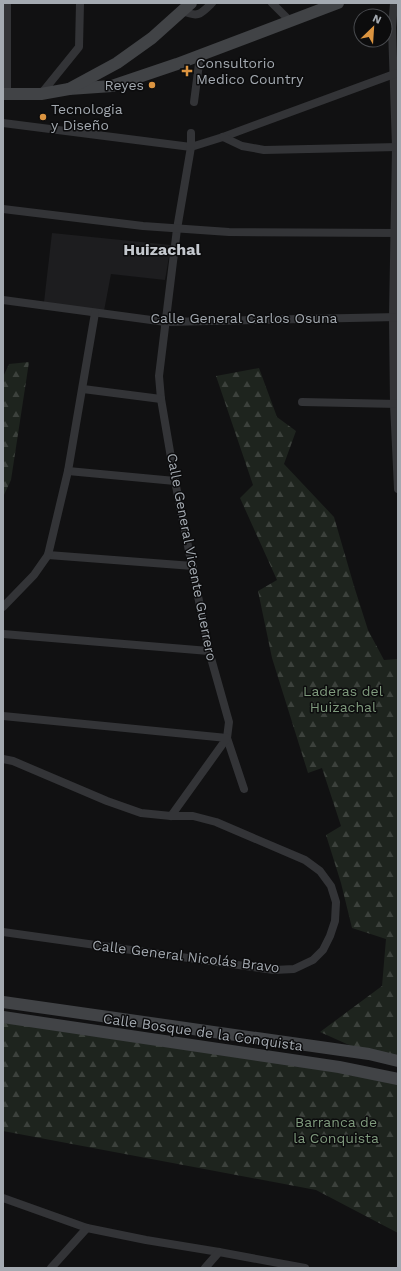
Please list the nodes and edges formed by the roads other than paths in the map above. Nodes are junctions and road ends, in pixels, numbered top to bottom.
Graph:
1 (7, 3) edge
2 (80, 3) edge
3 (212, 3) edge
4 (272, 3) edge
5 (338, 3) edge
6 (394, 3) edge
7 (187, 7) edge
8 (290, 21) junction
9 (200, 56) junction
10 (5, 66) edge
11 (396, 74) edge
12 (70, 89) junction
13 (5, 94) edge
14 (41, 94) junction
15 (194, 102) dead end
16 (3, 123) edge
17 (191, 134) dead end
18 (223, 137) junction
19 (191, 147) junction
20 (397, 147) edge
21 (3, 209) edge
22 (176, 229) junction
23 (396, 232) edge
24 (3, 300) edge
25 (95, 313) junction
26 (396, 317) edge
27 (166, 322) junction
28 (83, 389) junction
29 (162, 400) junction
30 (302, 402) dead end
31 (396, 404) edge
32 (68, 471) junction
33 (175, 481) junction
34 (398, 487) edge
35 (48, 555) junction
36 (193, 566) junction
37 (3, 607) edge
38 (3, 634) edge
39 (209, 651) junction
40 (3, 716) edge
41 (227, 738) junction
42 (3, 759) edge
43 (244, 790) dead end
44 (171, 816) junction
45 (3, 932) edge
46 (3, 998) edge
47 (3, 1002) edge
48 (27, 1006) junction
49 (3, 1017) edge
50 (398, 1061) edge
51 (398, 1079) edge
52 (3, 1198) edge
53 (87, 1228) junction
54 (219, 1252) junction
55 (51, 1268) edge
56 (204, 1268) edge
57 (305, 1268) edge

1 - 10 street
2 - 14 street
3 - 7 street
4 - 8 street
5 - 8 main road
6 - 11 street
7 - 12 main road
8 - 9 main road
9 - 12 main road
9 - 15 street
10 - 13 street
11 - 18 street
11 - 20 street
12 - 14 main road
13 - 14 main road
16 - 19 street
17 - 19 street, Calle General Vicente Guerrero
18 - 19 street
18 - 20 street
19 - 22 street, Calle General Vicente Guerrero
20 - 23 street
21 - 22 street
22 - 23 street
22 - 27 street, Calle General Vicente Guerrero
23 - 26 street
24 - 25 street, Calle General Carlos Osuna
25 - 27 street, Calle General Carlos Osuna
25 - 28 street
26 - 27 street, Calle General Carlos Osuna
26 - 31 street
27 - 29 street, Calle General Vicente Guerrero
28 - 29 street
28 - 32 street
29 - 33 street, Calle General Vicente Guerrero
30 - 31 street
31 - 34 street
32 - 33 street
32 - 35 street
33 - 36 street, Calle General Vicente Guerrero
35 - 36 street
35 - 37 street
36 - 39 street, Calle General Vicente Guerrero
38 - 39 street
39 - 41 street, Calle General Vicente Guerrero
40 - 41 street
41 - 43 street, Calle General Vicente Guerrero
41 - 44 street
42 - 44 street, Calle General Nicolás Bravo
44 - 45 street, Calle General Nicolás Bravo
46 - 48 street
47 - 48 main road, Calle Bosque de la Conquista
48 - 50 main road, Calle Bosque de la Conquista
49 - 51 main road, Calle Bosque de la Conquista
52 - 53 street
53 - 54 street
53 - 55 street
54 - 56 street
54 - 57 street

